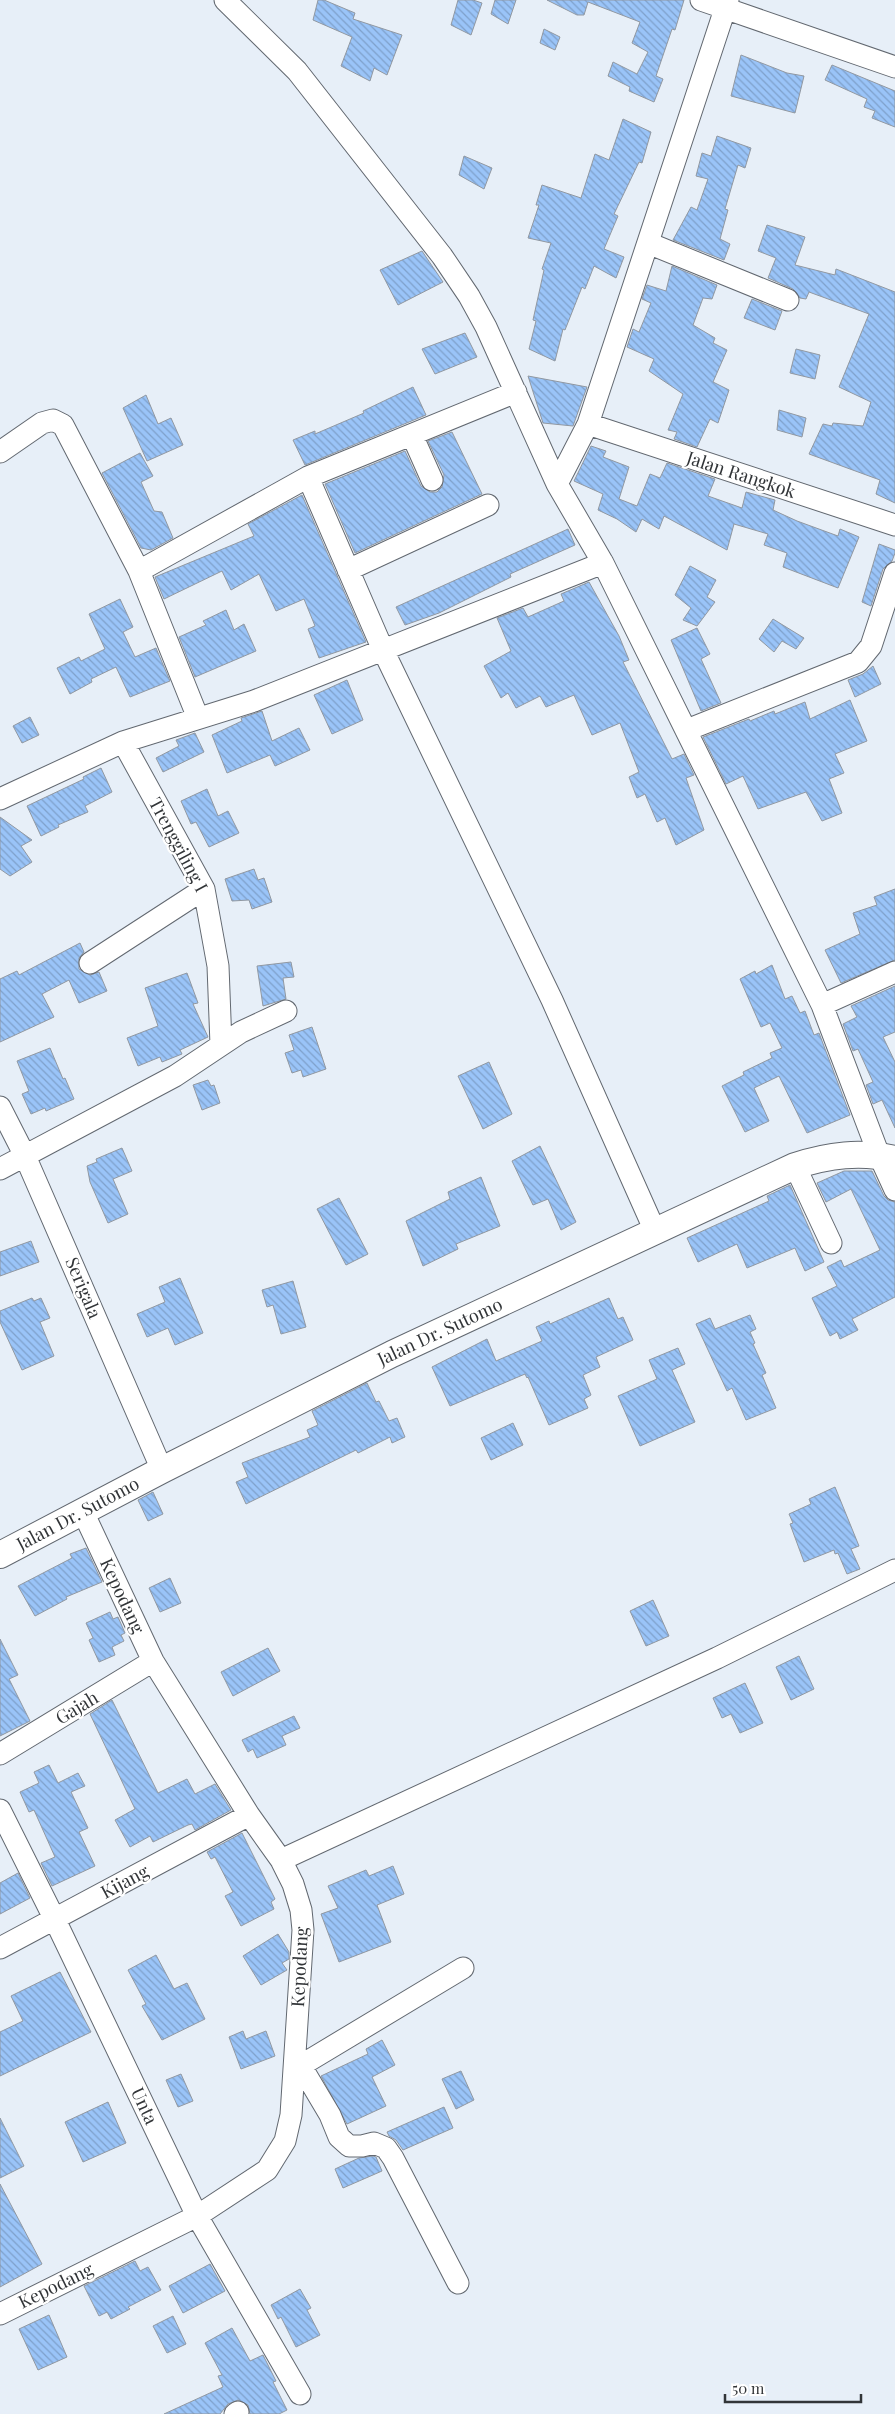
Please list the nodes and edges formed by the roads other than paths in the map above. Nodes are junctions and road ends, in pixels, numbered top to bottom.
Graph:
1 (226, 0) edge
2 (701, 0) edge
3 (726, 4) edge
4 (895, 67) edge
5 (648, 243) junction
6 (788, 300) dead end
7 (516, 392) junction
8 (588, 424) junction
9 (412, 435) junction
10 (0, 452) edge
11 (308, 478) junction
12 (432, 480) dead end
13 (557, 484) junction
14 (488, 505) dead end
15 (895, 525) edge
16 (603, 563) junction
17 (348, 570) junction
18 (139, 571) junction
19 (895, 574) edge
20 (383, 650) junction
21 (198, 718) junction
22 (688, 730) junction
23 (123, 742) junction
24 (0, 799) edge
25 (204, 889) junction
26 (90, 963) dead end
27 (895, 972) edge
28 (822, 1005) junction
29 (286, 1011) dead end
30 (221, 1045) junction
31 (0, 1107) edge
32 (25, 1156) junction
33 (887, 1157) edge
34 (795, 1166) junction
35 (0, 1169) edge
36 (895, 1190) edge
37 (655, 1231) junction
38 (831, 1243) dead end
39 (162, 1470) junction
40 (82, 1512) junction
41 (0, 1555) edge
42 (895, 1570) edge
43 (153, 1662) junction
44 (0, 1754) edge
45 (0, 1810) edge
46 (249, 1815) junction
47 (281, 1860) junction
48 (55, 1920) junction
49 (0, 1948) edge
50 (463, 1968) dead end
51 (298, 2061) junction
52 (197, 2216) junction
53 (458, 2283) dead end
54 (0, 2314) edge
55 (300, 2394) dead end

1 - 7 street
2 - 3 street
3 - 4 street
3 - 5 street
5 - 6 street
5 - 8 street
7 - 9 street
7 - 13 street
8 - 13 street
8 - 15 street, Jalan Rangkok
9 - 11 street
9 - 12 street
10 - 18 street
11 - 17 street
11 - 18 street
13 - 16 street
14 - 17 street
16 - 20 street
16 - 22 street
17 - 20 street
18 - 21 street
19 - 22 street
20 - 21 street
20 - 37 street
21 - 23 street
22 - 28 street
23 - 24 street
23 - 25 street, Trenggiling I
25 - 26 street
25 - 30 street, Trenggiling I
27 - 28 street
28 - 33 street
29 - 30 street
30 - 32 street
31 - 32 street, Serigala
32 - 35 street
32 - 39 street, Serigala
33 - 34 street, Jalan Dr. Sutomo
33 - 36 street
34 - 37 street, Jalan Dr. Sutomo
34 - 38 street
37 - 39 street, Jalan Dr. Sutomo
39 - 40 street, Jalan Dr. Sutomo
40 - 41 street, Jalan Dr. Sutomo
40 - 43 street, Kepodang
42 - 47 street
43 - 44 street, Gajah
43 - 46 street, Kepodang
45 - 48 street, Unta
46 - 47 street, Kepodang
46 - 48 street, Kijang
47 - 51 street, Kepodang
48 - 49 street, Kijang
48 - 52 street, Unta
50 - 51 street
51 - 52 street, Kepodang
51 - 53 street
52 - 54 street, Kepodang
52 - 55 street, Unta

